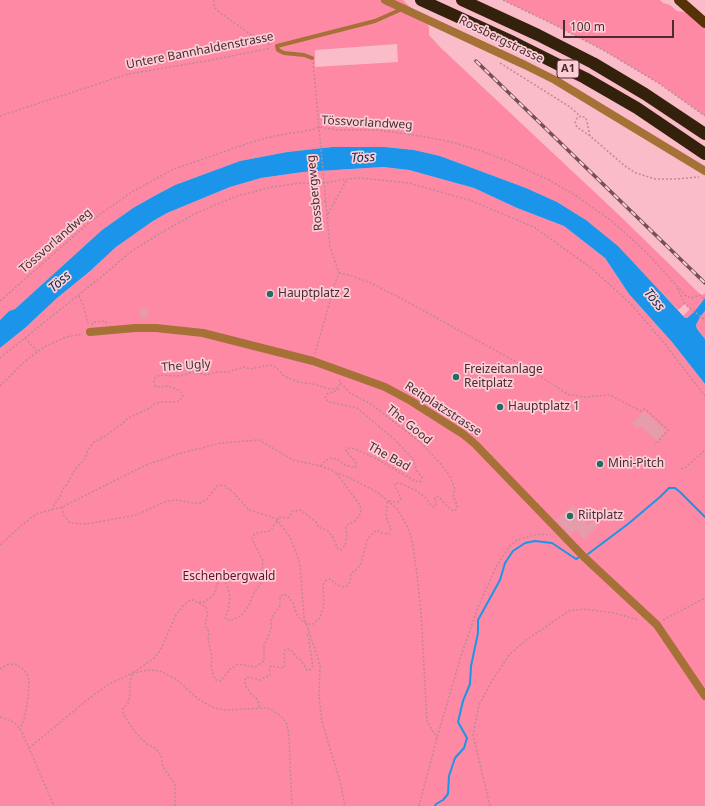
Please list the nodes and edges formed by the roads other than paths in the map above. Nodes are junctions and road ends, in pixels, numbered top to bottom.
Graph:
1 (385, 0) edge
2 (421, 0) edge
3 (462, 0) edge
4 (679, 0) edge
5 (404, 9) junction
6 (705, 23) edge
7 (312, 58) road end
8 (705, 134) edge
9 (705, 154) edge
10 (705, 171) edge
11 (90, 332) road end
12 (705, 696) edge

1 - 5 street, Rossbergstrasse
2 - 9 highway, A1
3 - 8 highway, A1
4 - 6 main road
5 - 7 lane, Untere Bannhaldenstrasse
5 - 10 street, Rossbergstrasse
11 - 12 street, Reitplatzstrasse

